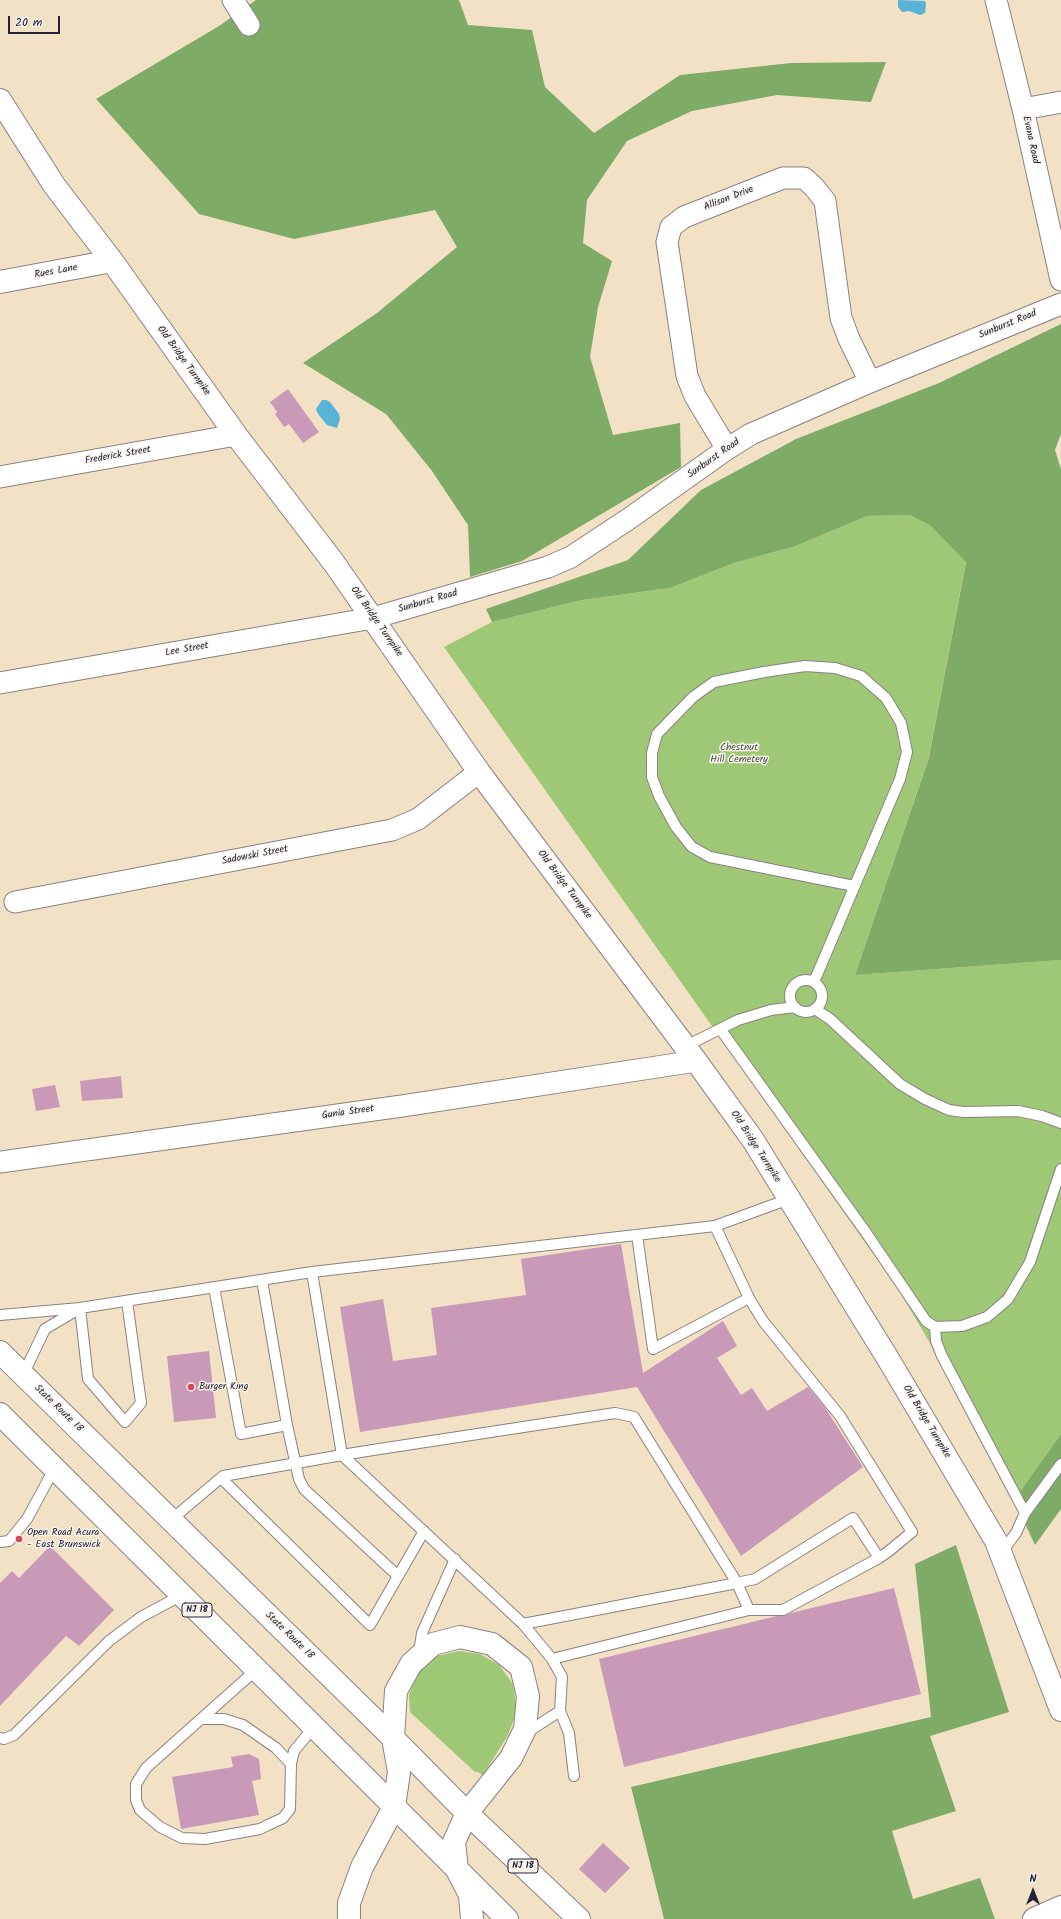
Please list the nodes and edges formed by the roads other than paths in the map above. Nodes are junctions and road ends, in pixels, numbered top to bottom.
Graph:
1 (233, 0) edge
2 (996, 0) edge
3 (249, 25) dead end
4 (0, 100) edge
5 (1061, 102) edge
6 (1023, 109) junction
7 (112, 261) junction
8 (1061, 280) edge
9 (0, 282) edge
10 (1061, 304) edge
11 (870, 382) junction
12 (236, 435) junction
13 (727, 448) junction
14 (0, 477) edge
15 (373, 618) junction
16 (0, 683) edge
17 (479, 772) junction
18 (854, 886) junction
19 (15, 902) dead end
20 (814, 982) junction
21 (795, 1006) junction
22 (815, 1009) junction
23 (721, 1030) junction
24 (691, 1054) junction
25 (1061, 1123) edge
26 (0, 1162) edge
27 (1061, 1169) edge
28 (789, 1199) junction
29 (715, 1226) junction
30 (637, 1235) junction
31 (312, 1272) junction
32 (262, 1280) junction
33 (214, 1287) junction
34 (748, 1298) junction
35 (127, 1301) junction
36 (80, 1308) junction
37 (0, 1315) edge
38 (935, 1327) junction
39 (0, 1352) edge
40 (23, 1375) junction
41 (0, 1414) edge
42 (287, 1425) junction
43 (342, 1455) junction
44 (295, 1463) junction
45 (1061, 1464) edge
46 (54, 1469) junction
47 (221, 1478) junction
48 (1026, 1513) junction
49 (171, 1520) junction
50 (424, 1531) junction
51 (0, 1542) edge
52 (1001, 1553) junction
53 (879, 1558) junction
54 (455, 1559) junction
55 (398, 1576) junction
56 (737, 1583) junction
57 (182, 1595) junction
58 (749, 1610) junction
59 (523, 1624) junction
60 (418, 1657) junction
61 (552, 1659) junction
62 (257, 1669) junction
63 (1059, 1699) edge
64 (560, 1711) junction
65 (202, 1719) junction
66 (314, 1727) junction
67 (522, 1736) junction
68 (0, 1738) edge
69 (393, 1738) junction
70 (291, 1764) junction
71 (574, 1776) dead end
72 (394, 1807) junction
73 (467, 1812) junction
74 (457, 1870) junction
75 (1061, 1906) edge
76 (349, 1919) edge
77 (472, 1919) edge
78 (507, 1919) edge
79 (579, 1919) edge
80 (1034, 1919) edge

1 - 3 street
2 - 6 street, Evana Road
4 - 7 main road, Old Bridge Turnpike
5 - 6 street
6 - 8 street, Evana Road
7 - 9 main road, Rues Lane
7 - 12 main road, Old Bridge Turnpike
10 - 11 street, Sunburst Road
11 - 13 street, Sunburst Road
11 - 13 street, Allison Drive
12 - 14 street, Frederick Street
12 - 15 main road, Old Bridge Turnpike
13 - 15 street, Sunburst Road
15 - 16 street, Lee Street
15 - 17 main road, Old Bridge Turnpike
17 - 19 street, Sadowski Street
17 - 24 main road, Old Bridge Turnpike
18 - 18 lane
18 - 20 lane
20 - 21 lane
20 - 22 lane
21 - 22 lane
21 - 23 lane
22 - 25 lane
23 - 24 lane
23 - 38 lane
24 - 26 street, Gunia Street
24 - 28 main road, Old Bridge Turnpike
27 - 38 lane
28 - 29 lane
28 - 52 main road, Old Bridge Turnpike
29 - 30 lane
29 - 34 lane
30 - 31 lane
30 - 34 lane
31 - 32 lane
31 - 43 lane
32 - 33 lane
32 - 42 lane
33 - 35 lane
33 - 42 lane
34 - 53 lane
35 - 36 lane
35 - 36 lane
36 - 37 lane
36 - 40 lane
38 - 48 lane
39 - 40 main road, State Route 18 / NJ 18
40 - 49 main road, State Route 18 / NJ 18
41 - 46 main road, NJ 18
42 - 44 lane
43 - 44 lane
43 - 50 lane
43 - 56 lane
44 - 47 lane
44 - 55 lane
45 - 48 lane
46 - 51 lane
46 - 57 main road, NJ 18
47 - 49 lane
47 - 55 lane
48 - 52 lane
49 - 69 main road, State Route 18 / NJ 18
50 - 54 lane
50 - 55 lane
52 - 63 main road, Old Bridge Turnpike
53 - 56 lane
53 - 58 lane
54 - 59 lane
54 - 60 lane
56 - 58 lane
56 - 59 lane
57 - 62 main road, NJ 18
57 - 68 lane
58 - 61 lane
59 - 61 lane
60 - 67 main road
60 - 69 main road
61 - 64 lane
62 - 65 lane
62 - 66 main road, NJ 18
64 - 67 lane
64 - 71 lane
65 - 70 lane
65 - 70 lane
66 - 70 lane
66 - 72 main road, NJ 18
67 - 73 main road
69 - 72 main road
69 - 73 main road, State Route 18 / NJ 18
72 - 74 main road, NJ 18
72 - 76 main road
73 - 74 main road
73 - 79 main road, State Route 18 / NJ 18
74 - 77 main road
74 - 78 main road, NJ 18
75 - 80 main road

